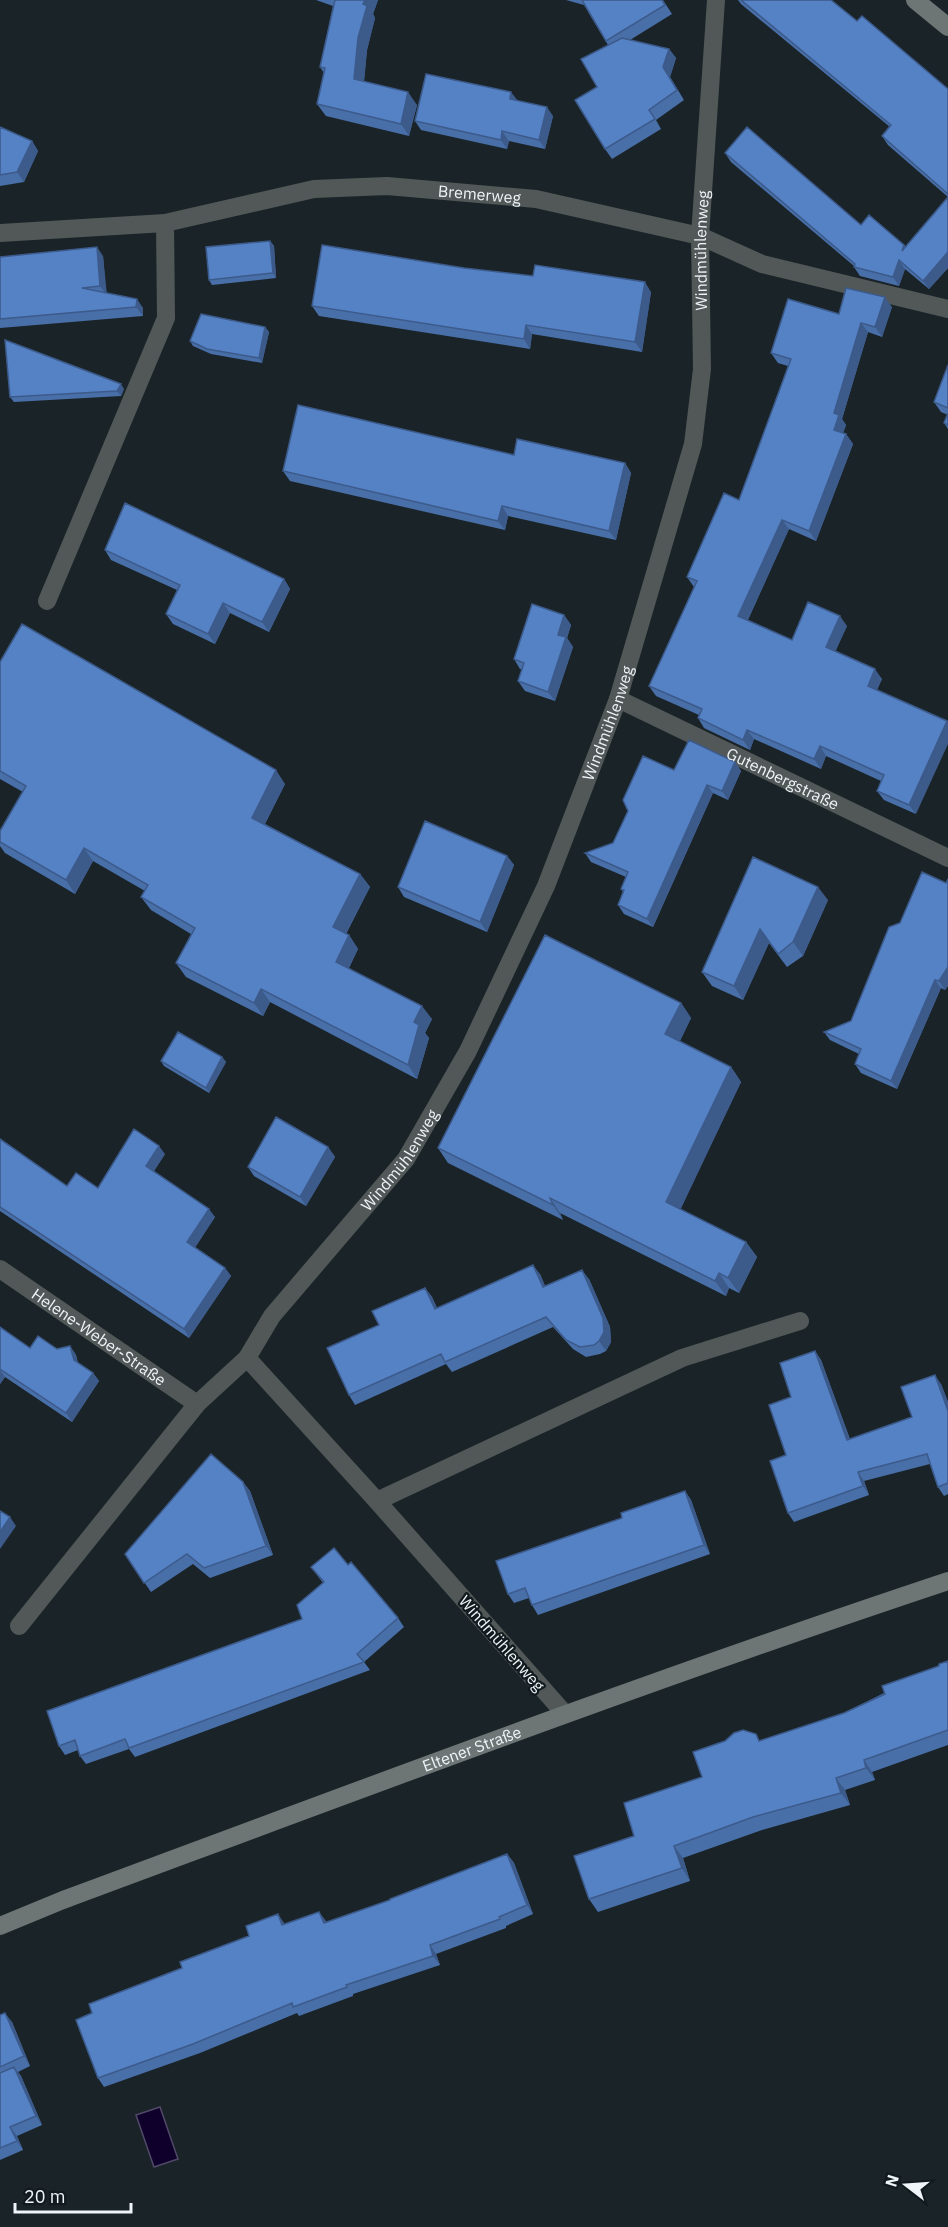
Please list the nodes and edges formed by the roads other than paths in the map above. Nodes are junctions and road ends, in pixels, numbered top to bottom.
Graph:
1 (716, 0) edge
2 (915, 0) edge
3 (948, 27) edge
4 (165, 223) junction
5 (0, 233) edge
6 (700, 236) junction
7 (948, 309) edge
8 (47, 601) dead end
9 (618, 699) junction
10 (948, 858) edge
11 (0, 1269) edge
12 (800, 1321) dead end
13 (247, 1358) junction
14 (196, 1404) junction
15 (377, 1501) junction
16 (948, 1581) edge
17 (19, 1626) dead end
18 (565, 1714) junction
19 (0, 1926) edge

1 - 6 street, Windmühlenweg
2 - 3 main road
4 - 5 street, Bremerweg
4 - 6 street, Bremerweg
4 - 8 street
6 - 7 street, Bremerweg
6 - 9 street, Windmühlenweg
9 - 10 street, Gutenbergstraße
9 - 13 street, Windmühlenweg
11 - 14 street, Helene-Weber-Straße
12 - 15 street
13 - 14 street, Windmühlenweg
13 - 15 street, Windmühlenweg
14 - 17 street, Windmühlenweg
15 - 18 street, Windmühlenweg
16 - 18 main road, Eltener Straße
18 - 19 main road, Eltener Straße

